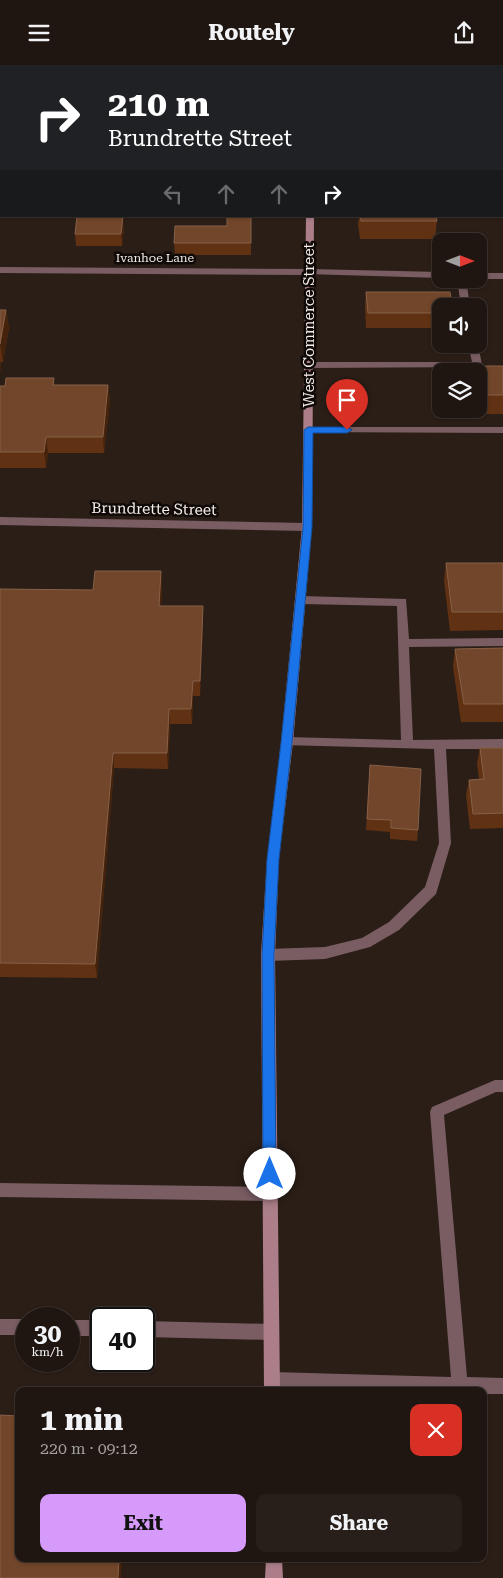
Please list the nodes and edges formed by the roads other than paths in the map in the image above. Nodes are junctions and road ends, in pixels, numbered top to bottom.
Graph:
1 (310, 217) edge
2 (0, 270) edge
3 (309, 272) junction
4 (432, 275) edge
5 (488, 276) edge
6 (503, 276) edge
7 (474, 353) edge
8 (308, 365) junction
9 (308, 430) junction
10 (503, 430) edge
11 (0, 521) edge
12 (308, 527) junction
13 (300, 600) junction
14 (503, 642) edge
15 (404, 643) junction
16 (287, 743) junction
17 (503, 744) edge
18 (407, 745) junction
19 (440, 745) junction
20 (268, 955) junction
21 (503, 1086) edge
22 (0, 1189) edge
23 (270, 1194) junction
24 (0, 1327) edge
25 (15, 1327) edge
26 (155, 1329) edge
27 (271, 1332) junction
28 (460, 1385) junction
29 (272, 1386) edge
30 (503, 1386) edge
31 (274, 1562) edge
32 (274, 1578) edge

1 - 3 street, West Commerce Street
2 - 3 street, Ivanhoe Lane
3 - 4 street, Ivanhoe Lane
3 - 8 street, West Commerce Street
5 - 6 street
7 - 8 street
8 - 9 street, West Commerce Street
9 - 10 street
9 - 12 street, West Commerce Street
11 - 12 street, Brundrette Street
12 - 13 street, West Commerce Street
13 - 15 street
13 - 16 street, West Commerce Street
14 - 15 street
15 - 18 street
16 - 18 street
16 - 20 street, West Commerce Street
17 - 19 street
18 - 19 street
19 - 20 street
20 - 23 street, West Commerce Street
21 - 28 street
22 - 23 street
23 - 27 street, West Commerce Street
24 - 25 street
26 - 27 street
27 - 29 street, West Commerce Street
28 - 29 street
28 - 30 street
31 - 32 street

